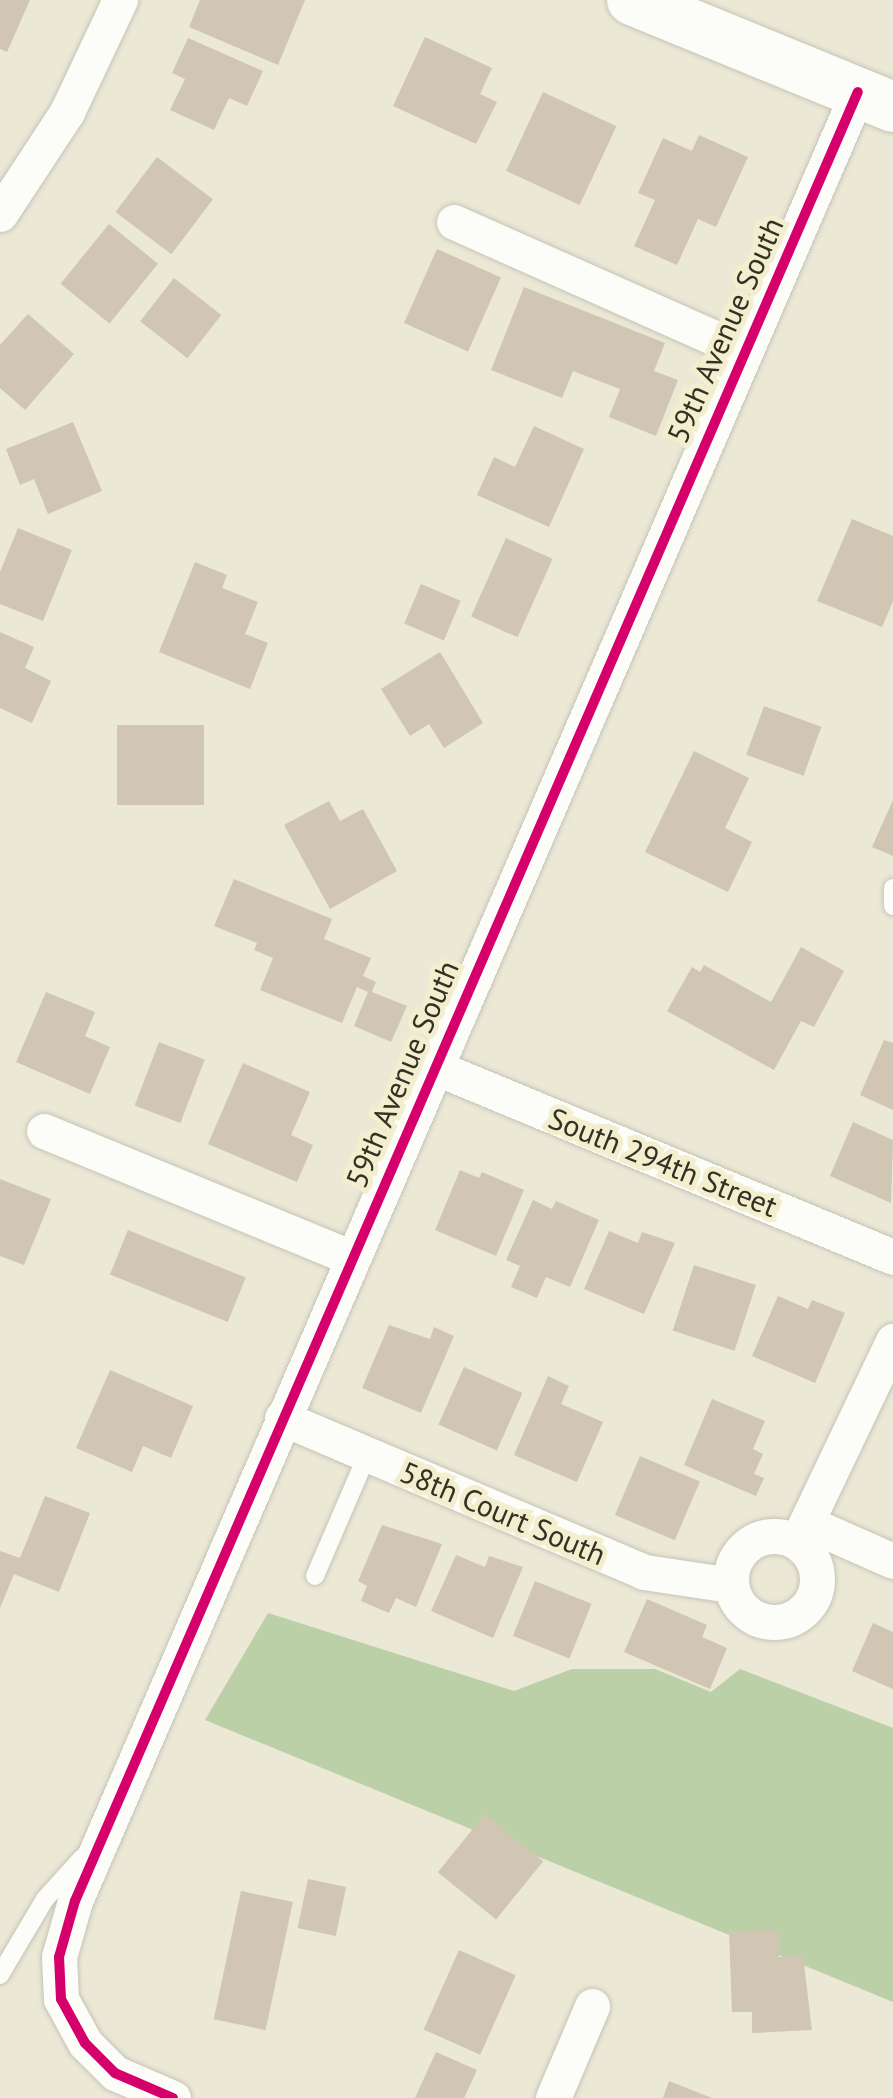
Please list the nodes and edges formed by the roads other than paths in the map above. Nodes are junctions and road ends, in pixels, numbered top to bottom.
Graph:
1 (120, 0) edge
2 (632, 0) edge
3 (876, 100) edge
4 (0, 214) edge
5 (454, 222) dead end
6 (742, 350) junction
7 (893, 888) edge
8 (893, 906) edge
9 (432, 1066) junction
10 (44, 1131) dead end
11 (350, 1257) junction
12 (893, 1257) edge
13 (893, 1341) edge
14 (282, 1418) junction
15 (367, 1455) junction
16 (802, 1533) junction
17 (893, 1561) edge
18 (314, 1576) dead end
19 (730, 1585) junction
20 (102, 1836) junction
21 (0, 1975) edge
22 (592, 2006) dead end
23 (173, 2098) edge
24 (553, 2098) edge

1 - 4 street
2 - 3 street
3 - 6 street, 59th Avenue South
5 - 6 street
6 - 9 street, 59th Avenue South
7 - 8 lane
9 - 11 street, 59th Avenue South
9 - 12 street, South 294th Street
10 - 11 street
11 - 14 street, 59th Avenue South
13 - 16 street
14 - 15 street, 58th Court South
14 - 20 street, 59th Avenue South
15 - 18 lane
15 - 19 street, 58th Court South
16 - 17 street
16 - 19 street
16 - 19 street
20 - 21 lane
20 - 23 street, 59th Avenue South
22 - 24 street

